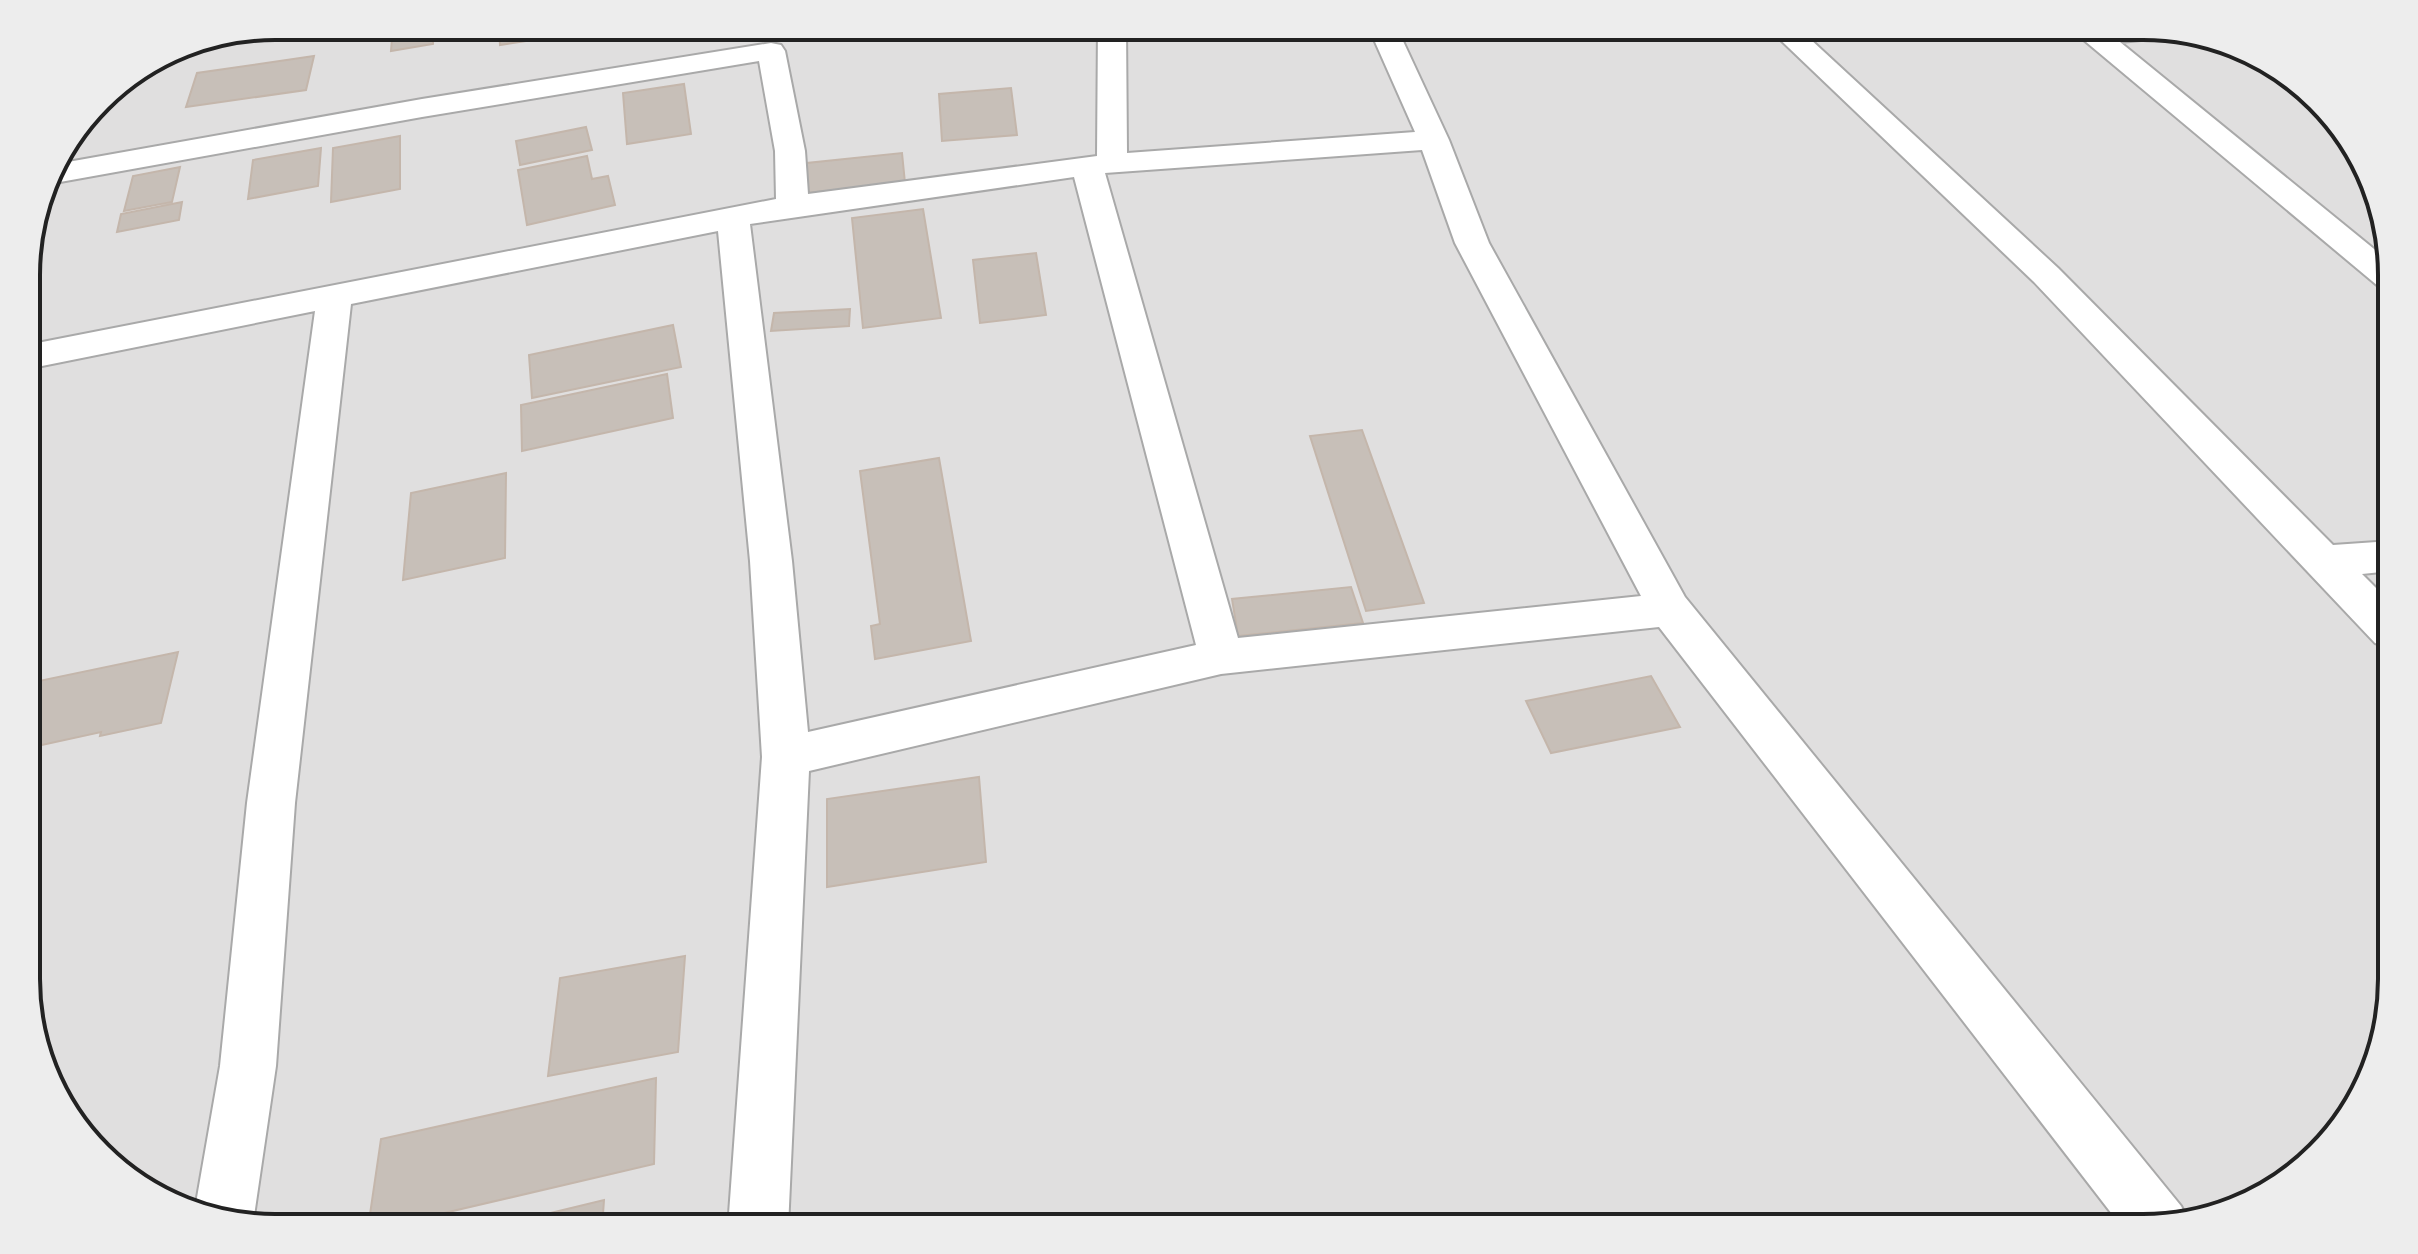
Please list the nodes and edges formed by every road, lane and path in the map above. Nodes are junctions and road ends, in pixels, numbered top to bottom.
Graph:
1 (1389, 40) edge
2 (1795, 40) edge
3 (2099, 40) edge
4 (1111, 41) edge
5 (1434, 140) junction
6 (1099, 165) junction
7 (64, 172) edge
8 (792, 206) junction
9 (733, 219) junction
10 (2376, 242) edge
11 (2352, 245) junction
12 (2378, 268) edge
13 (334, 298) junction
14 (41, 354) edge
15 (2378, 557) edge
16 (2324, 561) junction
17 (1670, 609) junction
18 (2378, 617) edge
19 (1221, 657) junction
20 (786, 757) junction
21 (225, 1208) edge
22 (2149, 1213) edge
23 (759, 1214) edge

1 - 5 street
2 - 16 street
3 - 11 street
4 - 6 street
5 - 6 street
5 - 17 street
6 - 8 street
6 - 19 street
7 - 8 street
8 - 9 street
9 - 13 street
9 - 20 street
10 - 11 street
11 - 12 street
13 - 14 street
13 - 21 street
15 - 16 street
16 - 18 street
17 - 19 street
17 - 22 street
19 - 20 street
20 - 23 street

